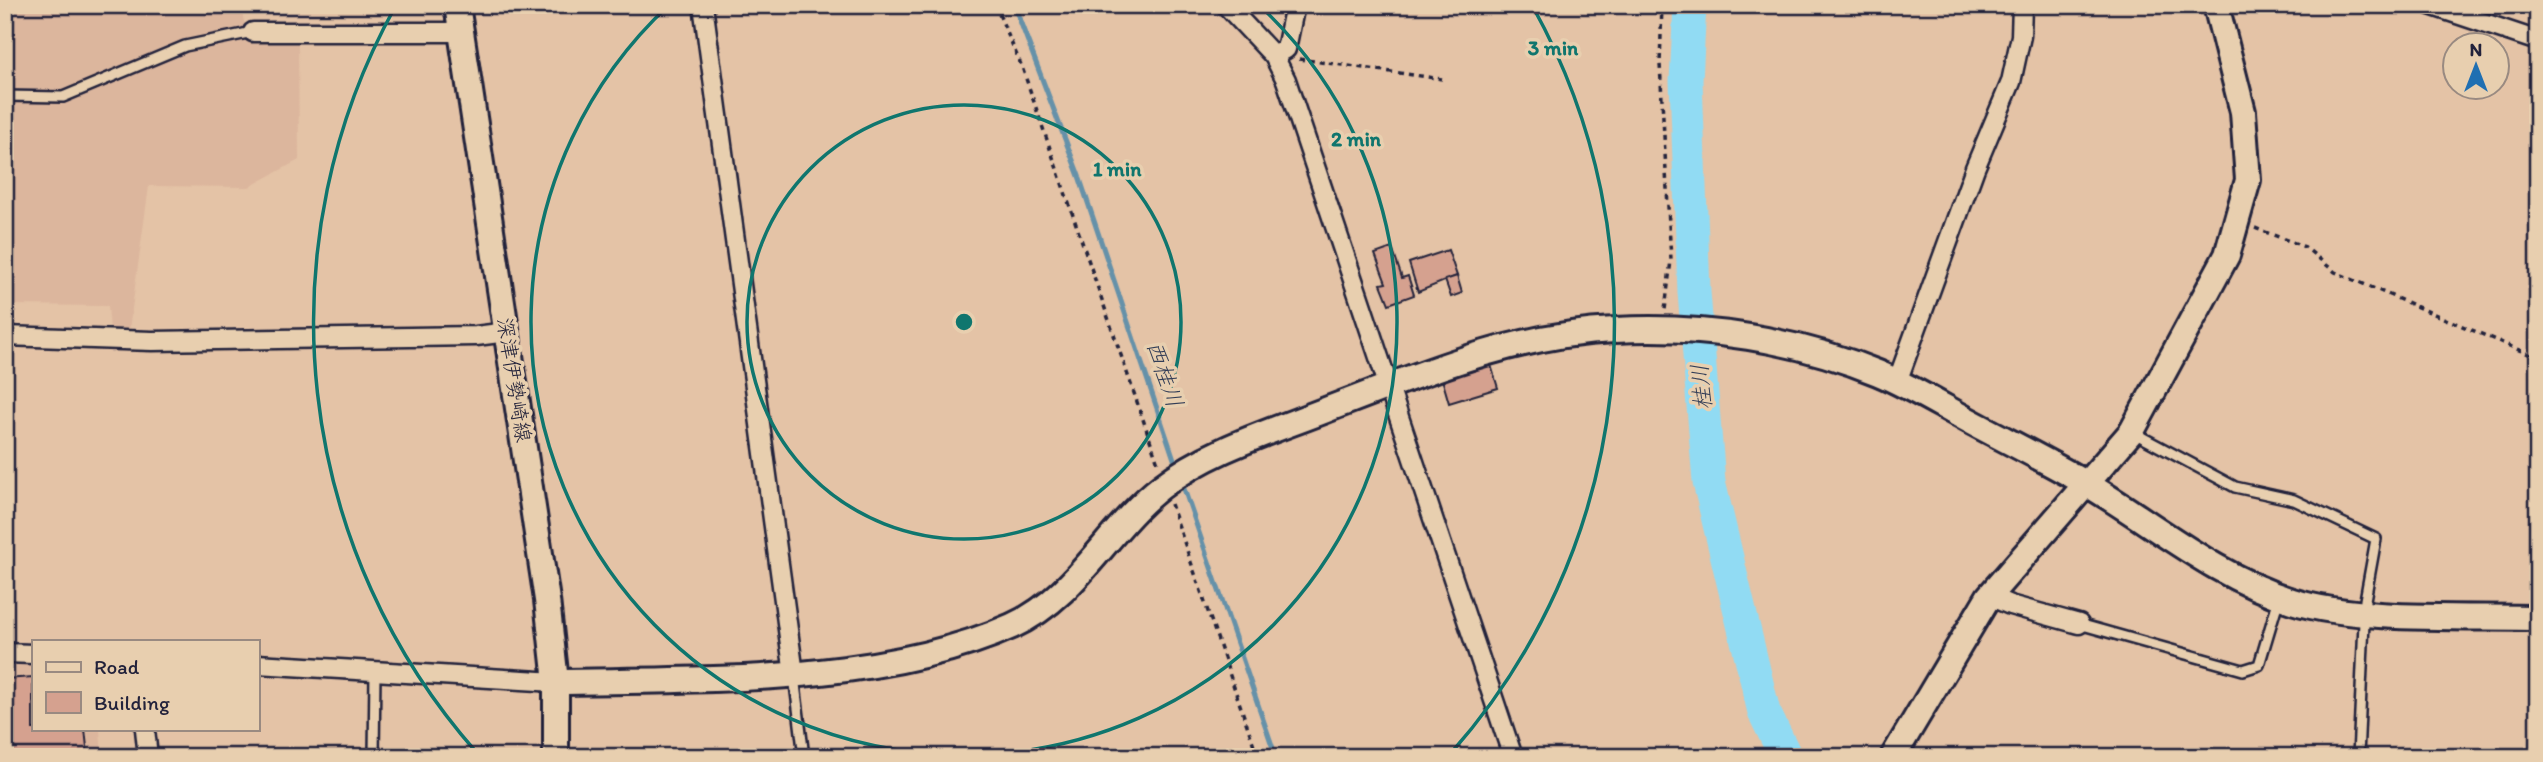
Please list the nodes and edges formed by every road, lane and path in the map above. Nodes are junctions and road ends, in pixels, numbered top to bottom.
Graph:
1 (457, 5) edge
2 (703, 5) edge
3 (995, 5) edge
4 (1226, 5) edge
5 (1294, 5) edge
6 (1662, 5) edge
7 (2022, 5) edge
8 (2216, 5) edge
9 (2430, 5) edge
10 (253, 32) joint
11 (461, 32) junction
12 (2538, 41) edge
13 (1274, 56) junction
14 (1442, 79) dead end
15 (5, 96) edge
16 (2236, 221) junction
17 (1670, 328) junction
18 (507, 332) junction
19 (5, 336) edge
20 (2538, 358) edge
21 (1897, 382) junction
22 (1387, 387) junction
23 (2132, 431) junction
24 (1174, 478) junction
25 (2085, 483) junction
26 (1989, 596) junction
27 (2279, 596) junction
28 (2365, 613) junction
29 (2538, 618) edge
30 (2079, 624) joint
31 (5, 653) edge
32 (32, 654) edge
33 (259, 664) edge
34 (375, 671) junction
35 (794, 674) junction
36 (556, 682) junction
37 (145, 730) edge
38 (148, 757) edge
39 (374, 757) edge
40 (556, 757) edge
41 (804, 757) edge
42 (1258, 757) edge
43 (1513, 757) edge
44 (1893, 757) edge
45 (2358, 757) edge

1 - 11 street, 深津伊勢崎線
2 - 35 street
3 - 24 path
4 - 13 street
5 - 13 street
6 - 17 path
7 - 21 street
8 - 16 street
9 - 12 street
10 - 11 street
10 - 15 lane
11 - 18 street, 深津伊勢崎線
13 - 14 path
13 - 22 street
16 - 20 path
16 - 23 street
17 - 21 street
17 - 22 street
18 - 19 street
18 - 36 street, 深津伊勢崎線
21 - 25 street
22 - 24 street
22 - 43 street
23 - 25 street
23 - 28 lane
24 - 35 street
24 - 42 path
25 - 26 street
25 - 27 street
26 - 30 street
26 - 44 street
27 - 28 street
27 - 30 lane
28 - 29 street
28 - 45 lane
31 - 32 street
33 - 34 street
34 - 36 street
34 - 39 lane
35 - 36 street
35 - 41 lane
36 - 40 street, 深津伊勢崎線
37 - 38 street

